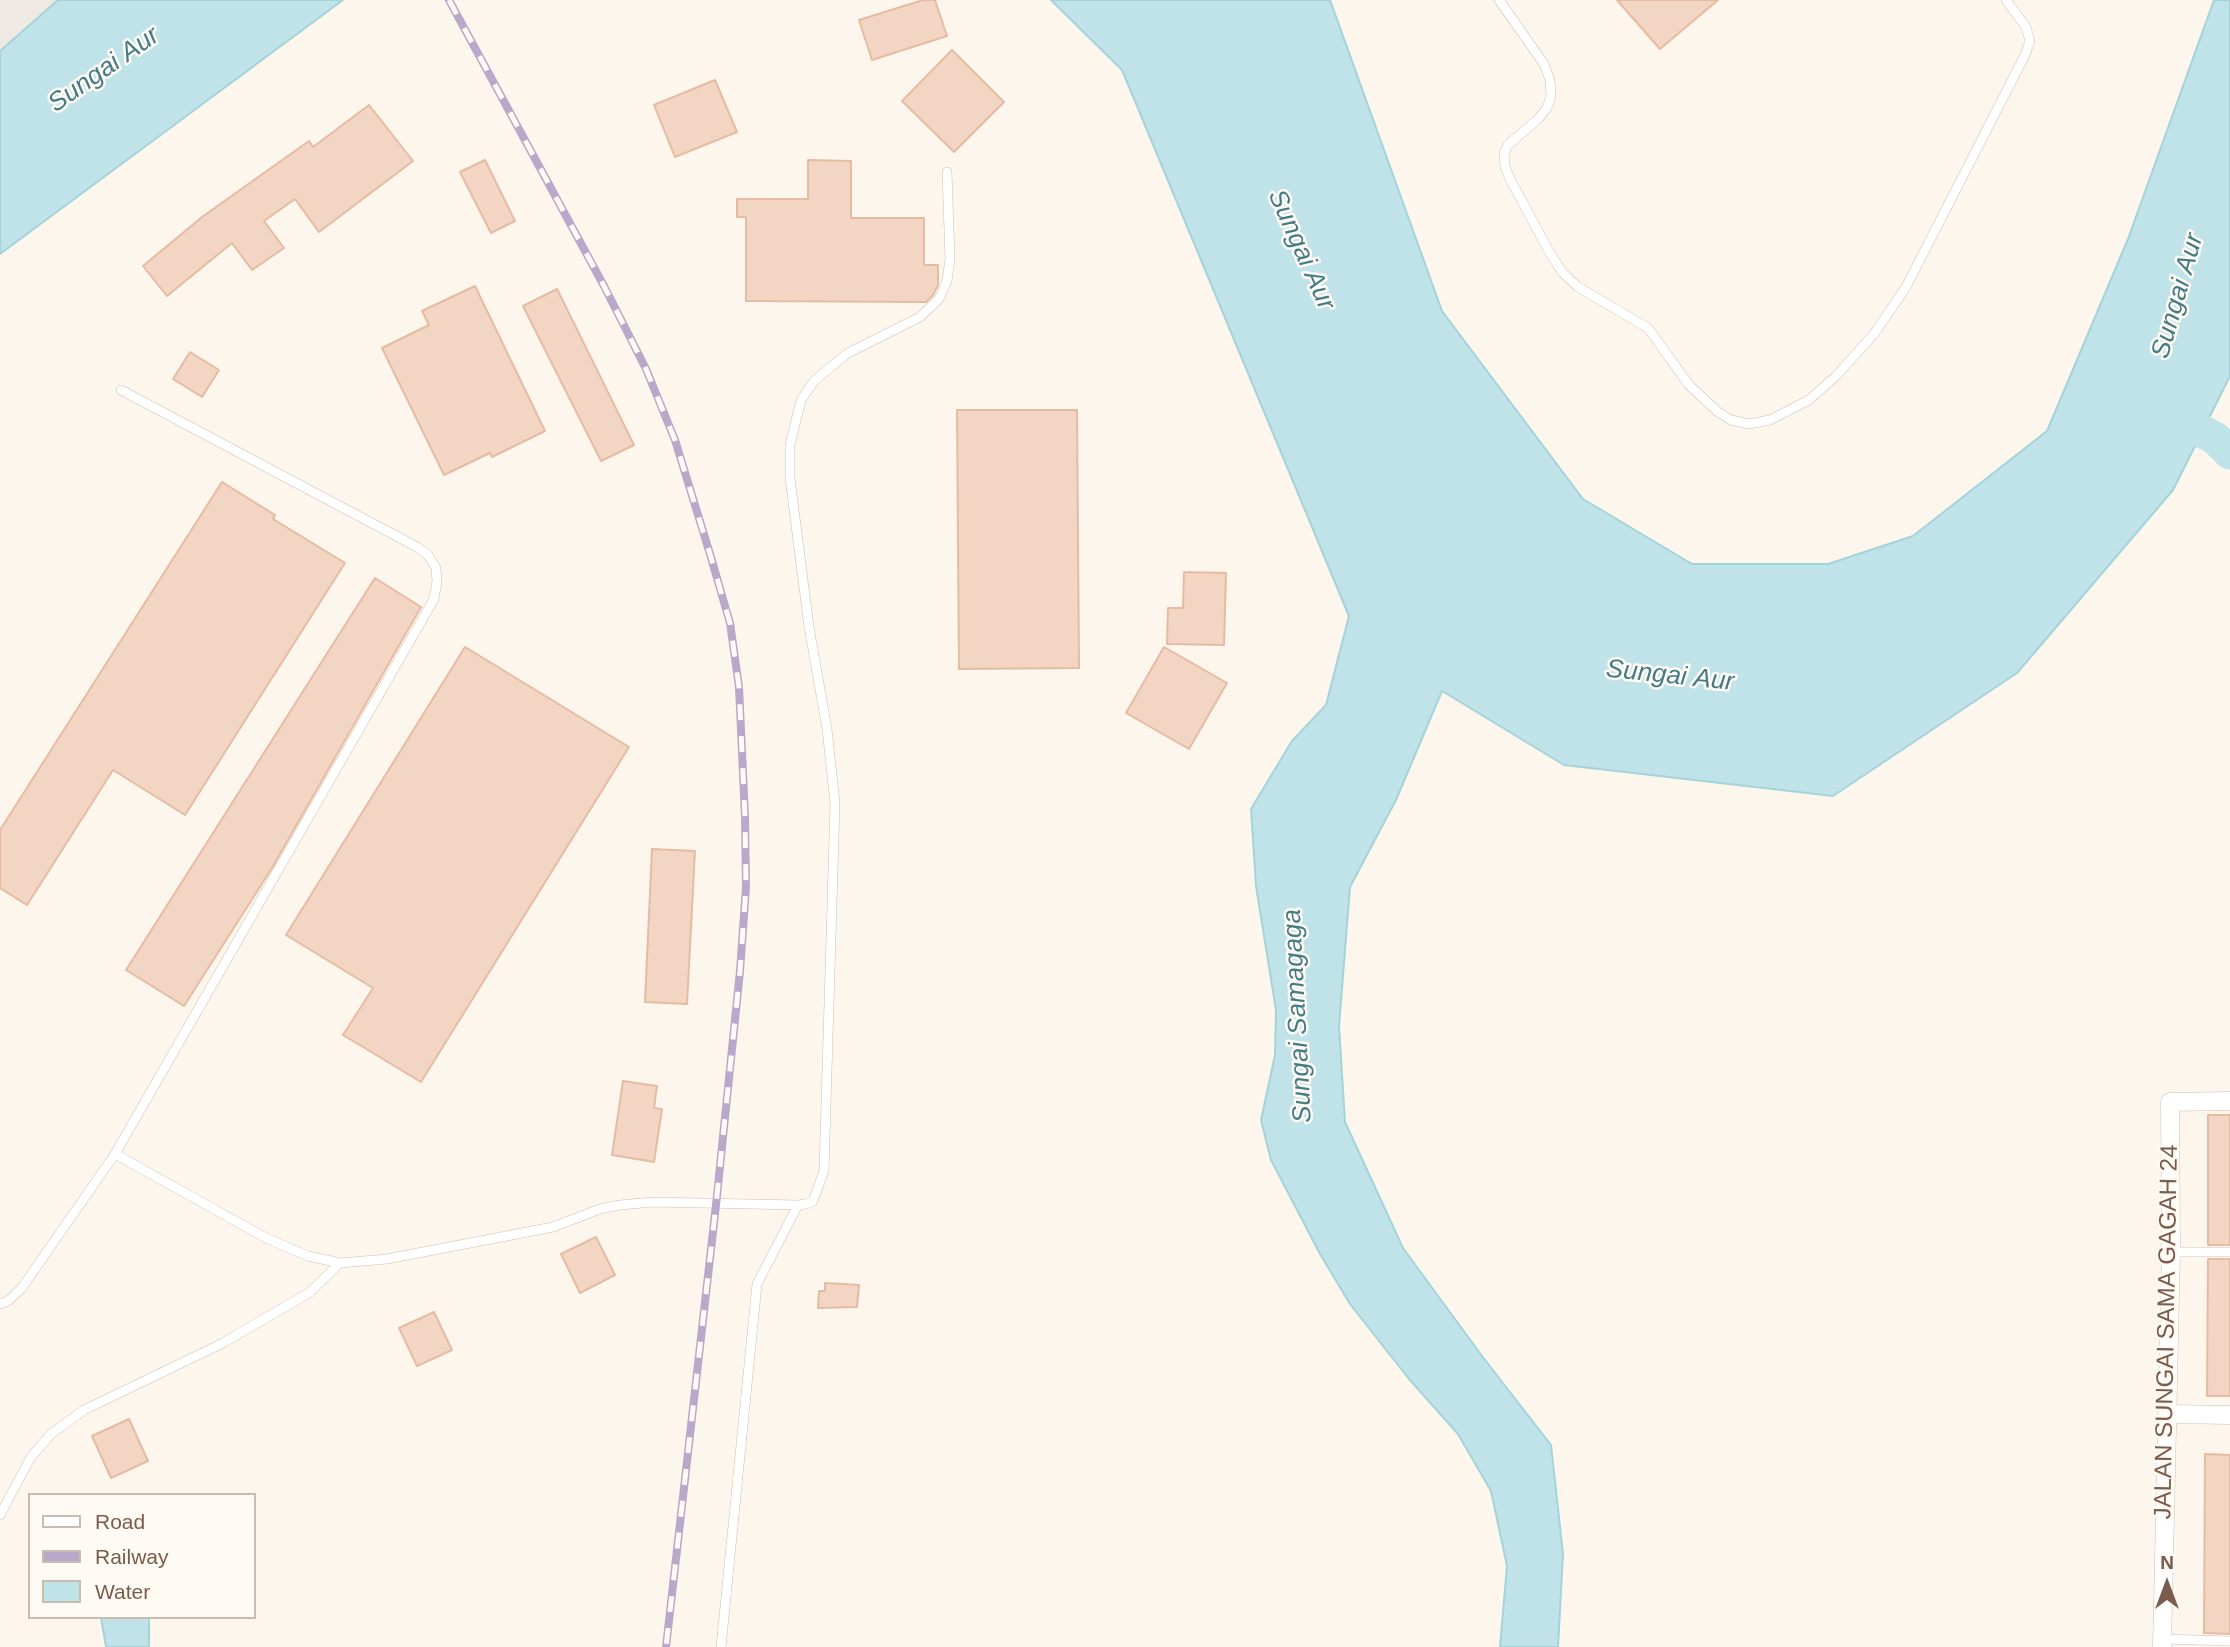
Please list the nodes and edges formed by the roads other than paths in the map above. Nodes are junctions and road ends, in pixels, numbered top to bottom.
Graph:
1 (1499, 0) edge
2 (2006, 0) edge
3 (947, 172) dead end
4 (121, 390) dead end
5 (2230, 1101) edge
6 (115, 1154) junction
7 (798, 1205) junction
8 (2171, 1252) junction
9 (2230, 1252) edge
10 (340, 1263) junction
11 (0, 1304) edge
12 (2168, 1414) junction
13 (2230, 1415) edge
14 (0, 1515) edge
15 (2230, 1641) edge
16 (2163, 1643) edge
17 (721, 1647) edge

1 - 2 lane
3 - 7 lane
4 - 6 lane
5 - 8 street, JALAN SUNGAI SAMA GAGAH 24
6 - 10 lane
6 - 11 lane
7 - 10 lane
7 - 17 lane
8 - 9 lane
8 - 12 street, JALAN SUNGAI SAMA GAGAH 24
10 - 14 lane
12 - 13 street
12 - 16 street, JALAN SUNGAI SAMA GAGAH 24
15 - 16 lane

